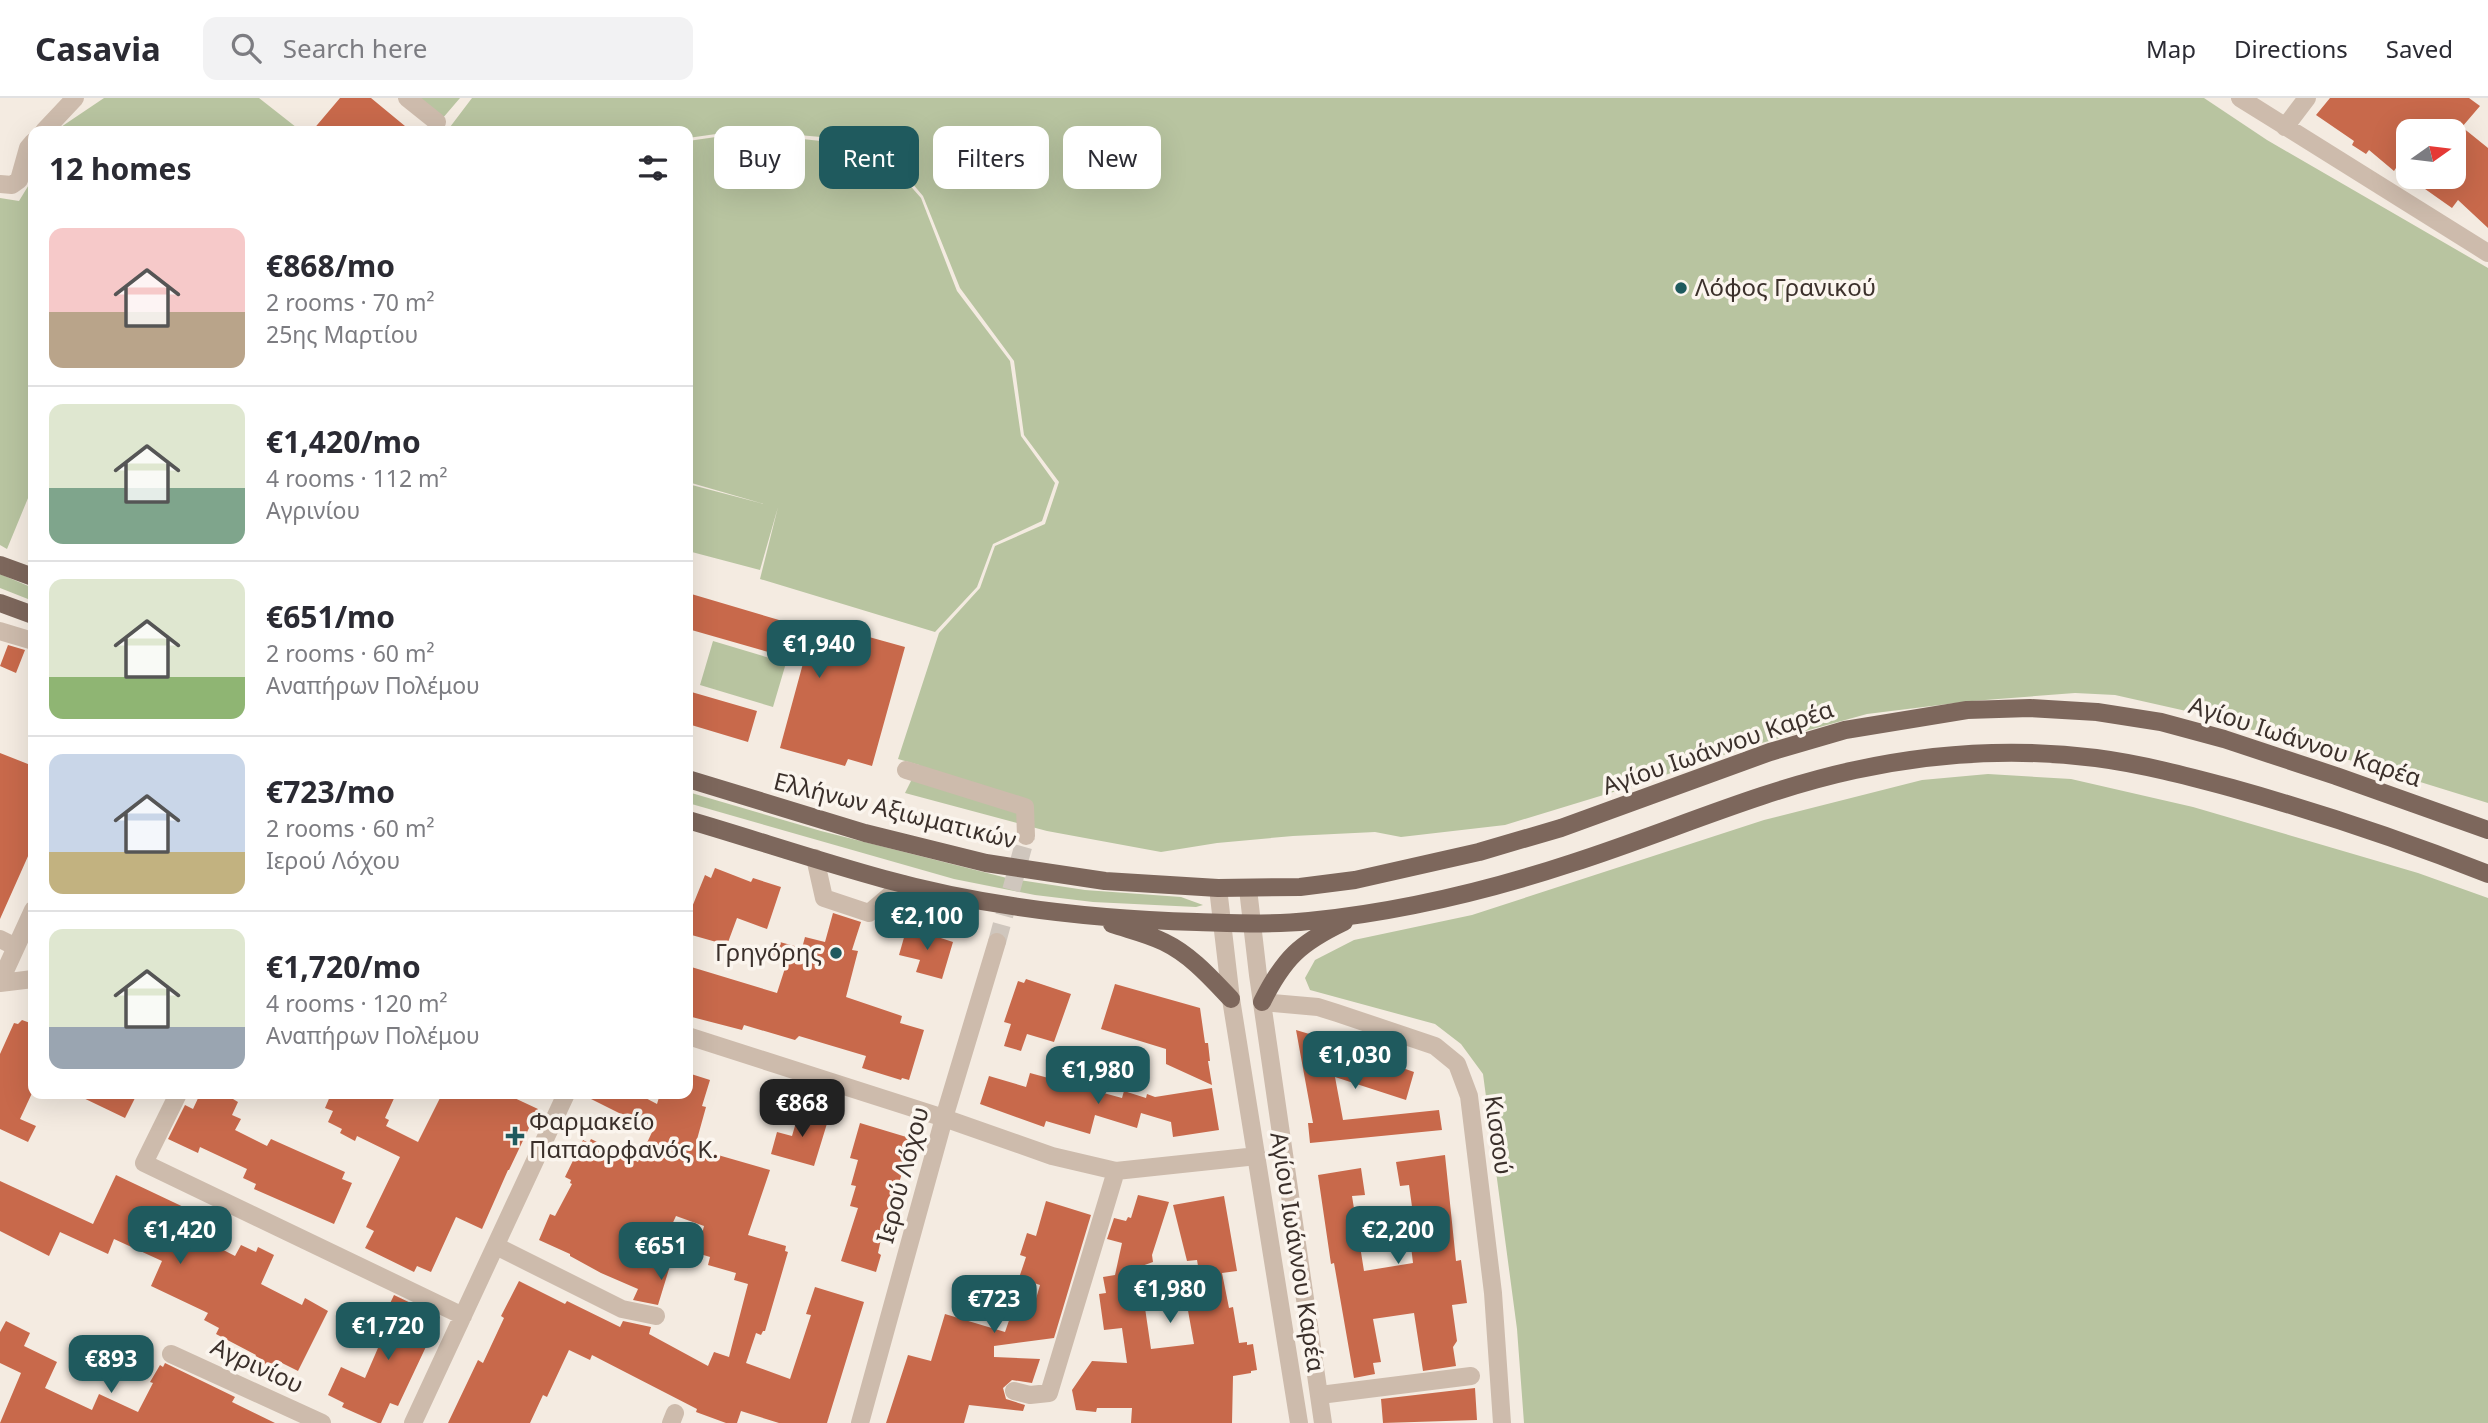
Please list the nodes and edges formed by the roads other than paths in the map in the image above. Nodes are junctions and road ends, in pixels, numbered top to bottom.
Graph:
1 (75, 98) edge
2 (407, 98) edge
3 (2240, 98) edge
4 (2307, 98) edge
5 (437, 122) dead end
6 (49, 126) edge
7 (2285, 127) junction
8 (28, 148) edge
9 (0, 184) edge
10 (2488, 253) edge
11 (0, 565) edge
12 (28, 575) edge
13 (2, 610) edge
14 (28, 614) edge
15 (0, 631) edge
16 (28, 639) edge
17 (906, 770) dead end
18 (693, 781) edge
19 (693, 821) edge
20 (2485, 827) edge
21 (1026, 836) tunnel mouth
22 (815, 858) junction
23 (2488, 874) edge
24 (903, 884) junction
25 (1218, 888) junction
26 (1248, 889) junction
27 (1086, 915) junction
28 (1358, 915) junction
29 (28, 916) edge
30 (1221, 923) junction
31 (1251, 923) junction
32 (997, 942) tunnel mouth
33 (8, 943) edge
34 (28, 980) edge
35 (0, 983) edge
36 (1231, 999) junction
37 (1262, 1002) junction
38 (693, 1038) edge
39 (176, 1099) edge
40 (564, 1099) edge
41 (944, 1118) junction
42 (1256, 1156) junction
43 (1116, 1171) junction
44 (496, 1246) junction
45 (463, 1316) junction
46 (656, 1316) dead end
47 (172, 1354) dead end
48 (1471, 1376) dead end
49 (1014, 1391) dead end
50 (1320, 1395) junction
51 (322, 1423) edge
52 (413, 1423) edge
53 (860, 1423) edge
54 (1299, 1423) edge
55 (1323, 1423) edge
56 (1503, 1423) edge

1 - 6 street
2 - 5 street
3 - 7 street
4 - 7 street
7 - 10 street
8 - 9 street
11 - 12 main road
13 - 14 main road
15 - 16 street
17 - 21 street
18 - 25 main road, Ελλήνων Αξιωματικών
19 - 22 main road
20 - 26 main road, Αγίου Ιωάννου Καρέα
22 - 24 main road
22 - 24 street
23 - 28 main road
24 - 27 main road
25 - 26 main road, Αγίου Ιωάννου Καρέα
25 - 30 street, Αγίου Ιωάννου Καρέα
26 - 31 street, Αγίου Ιωάννου Καρέα
27 - 30 main road
27 - 36 main road
28 - 31 main road
28 - 37 main road
29 - 33 street
30 - 31 main road
30 - 36 street, Αγίου Ιωάννου Καρέα
31 - 37 street, Αγίου Ιωάννου Καρέα
32 - 41 street, Ιερού Λόχου
33 - 35 street
34 - 35 street
36 - 42 street, Αγίου Ιωάννου Καρέα
37 - 50 street, Αγίου Ιωάννου Καρέα
37 - 56 street, Κισσού
38 - 41 street
39 - 45 street
40 - 44 street
41 - 43 street
41 - 53 street, Ιερού Λόχου
42 - 43 street
42 - 54 street, Αγίου Ιωάννου Καρέα
43 - 49 street
44 - 45 street
44 - 46 street
45 - 52 street
47 - 51 street, Αγρινίου
48 - 50 street
50 - 55 street, Αγίου Ιωάννου Καρέα

